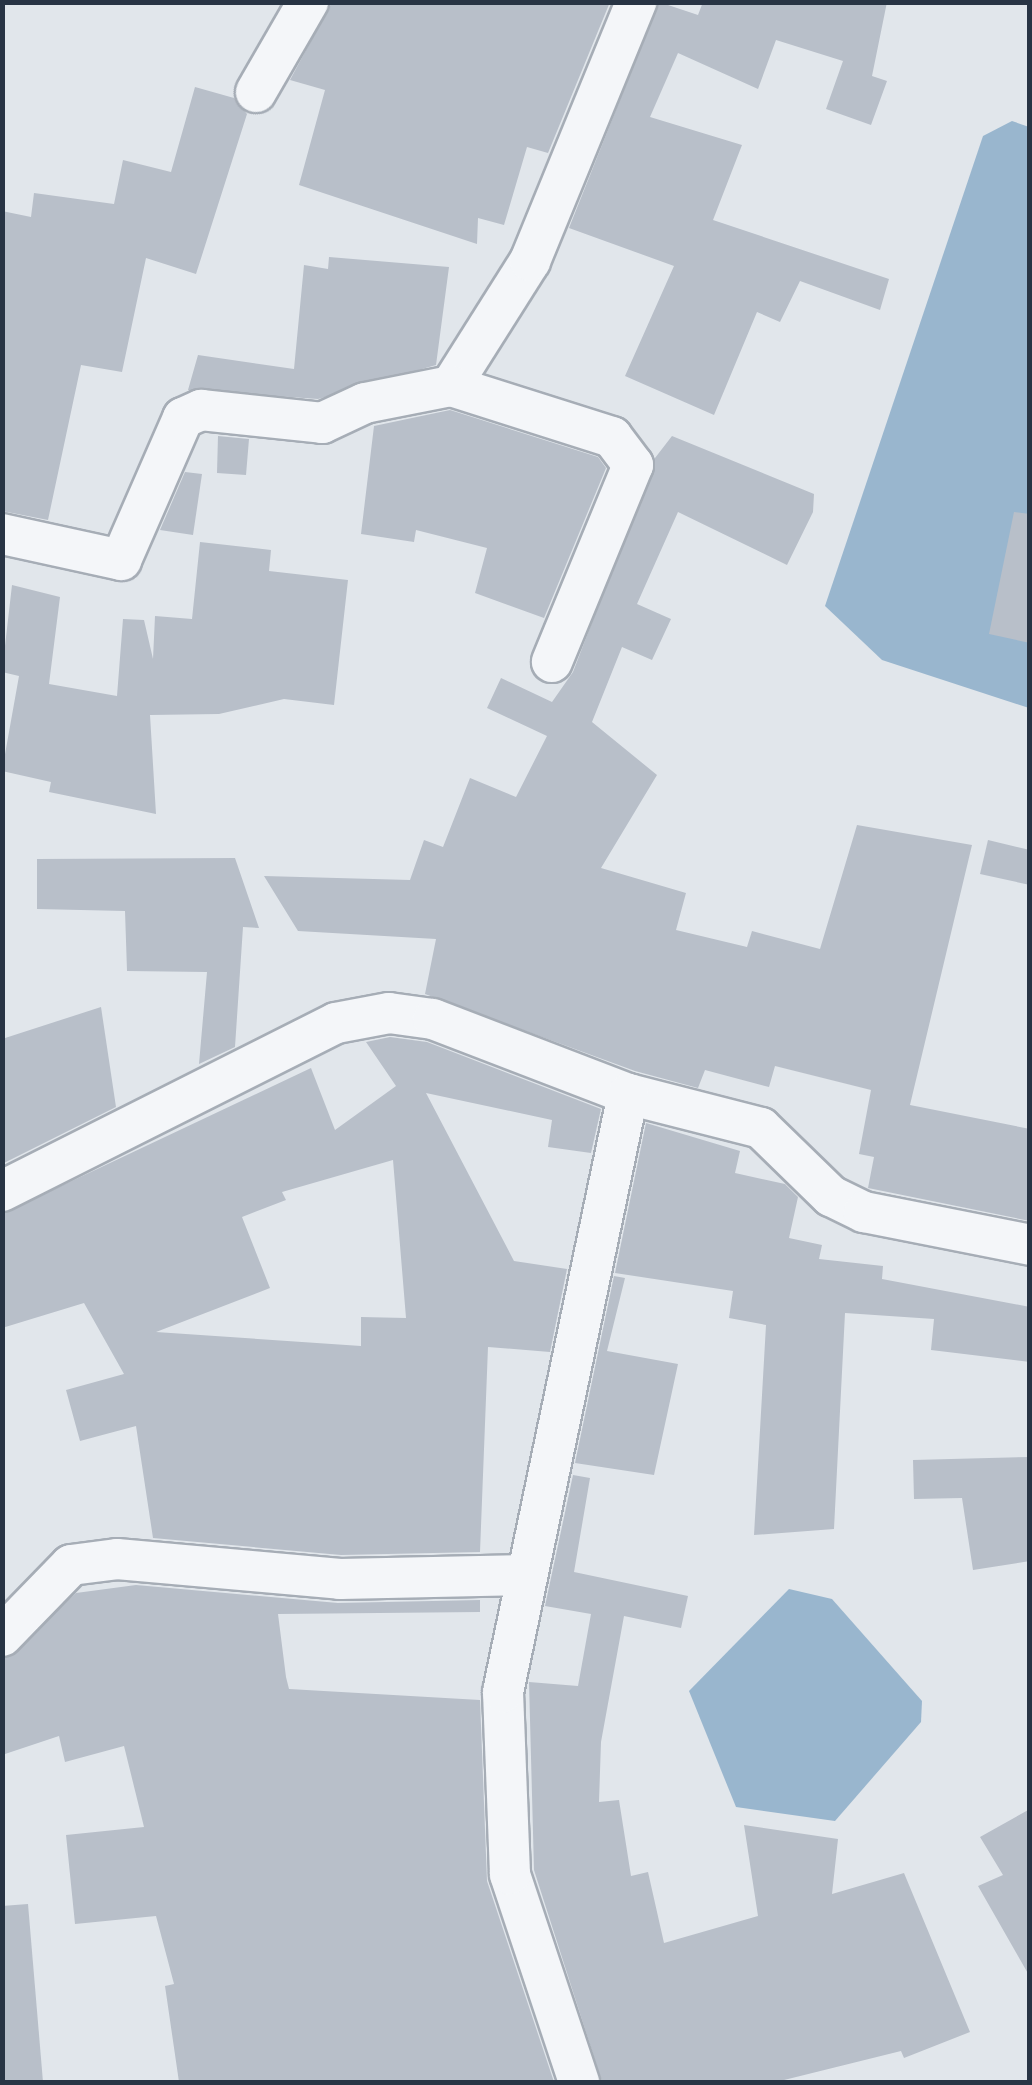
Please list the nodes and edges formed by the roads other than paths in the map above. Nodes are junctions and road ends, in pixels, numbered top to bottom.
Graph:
1 (308, 2) edge
2 (636, 2) edge
3 (256, 92) dead end
4 (452, 386) junction
5 (2, 534) edge
6 (552, 662) dead end
7 (628, 1094) junction
8 (2, 1191) edge
9 (1030, 1245) edge
10 (528, 1575) junction
11 (2, 1636) edge
12 (578, 2082) edge

1 - 3 street
2 - 4 street
4 - 5 street
4 - 6 street
7 - 8 street
7 - 9 street
7 - 10 street
10 - 11 street
10 - 12 street

